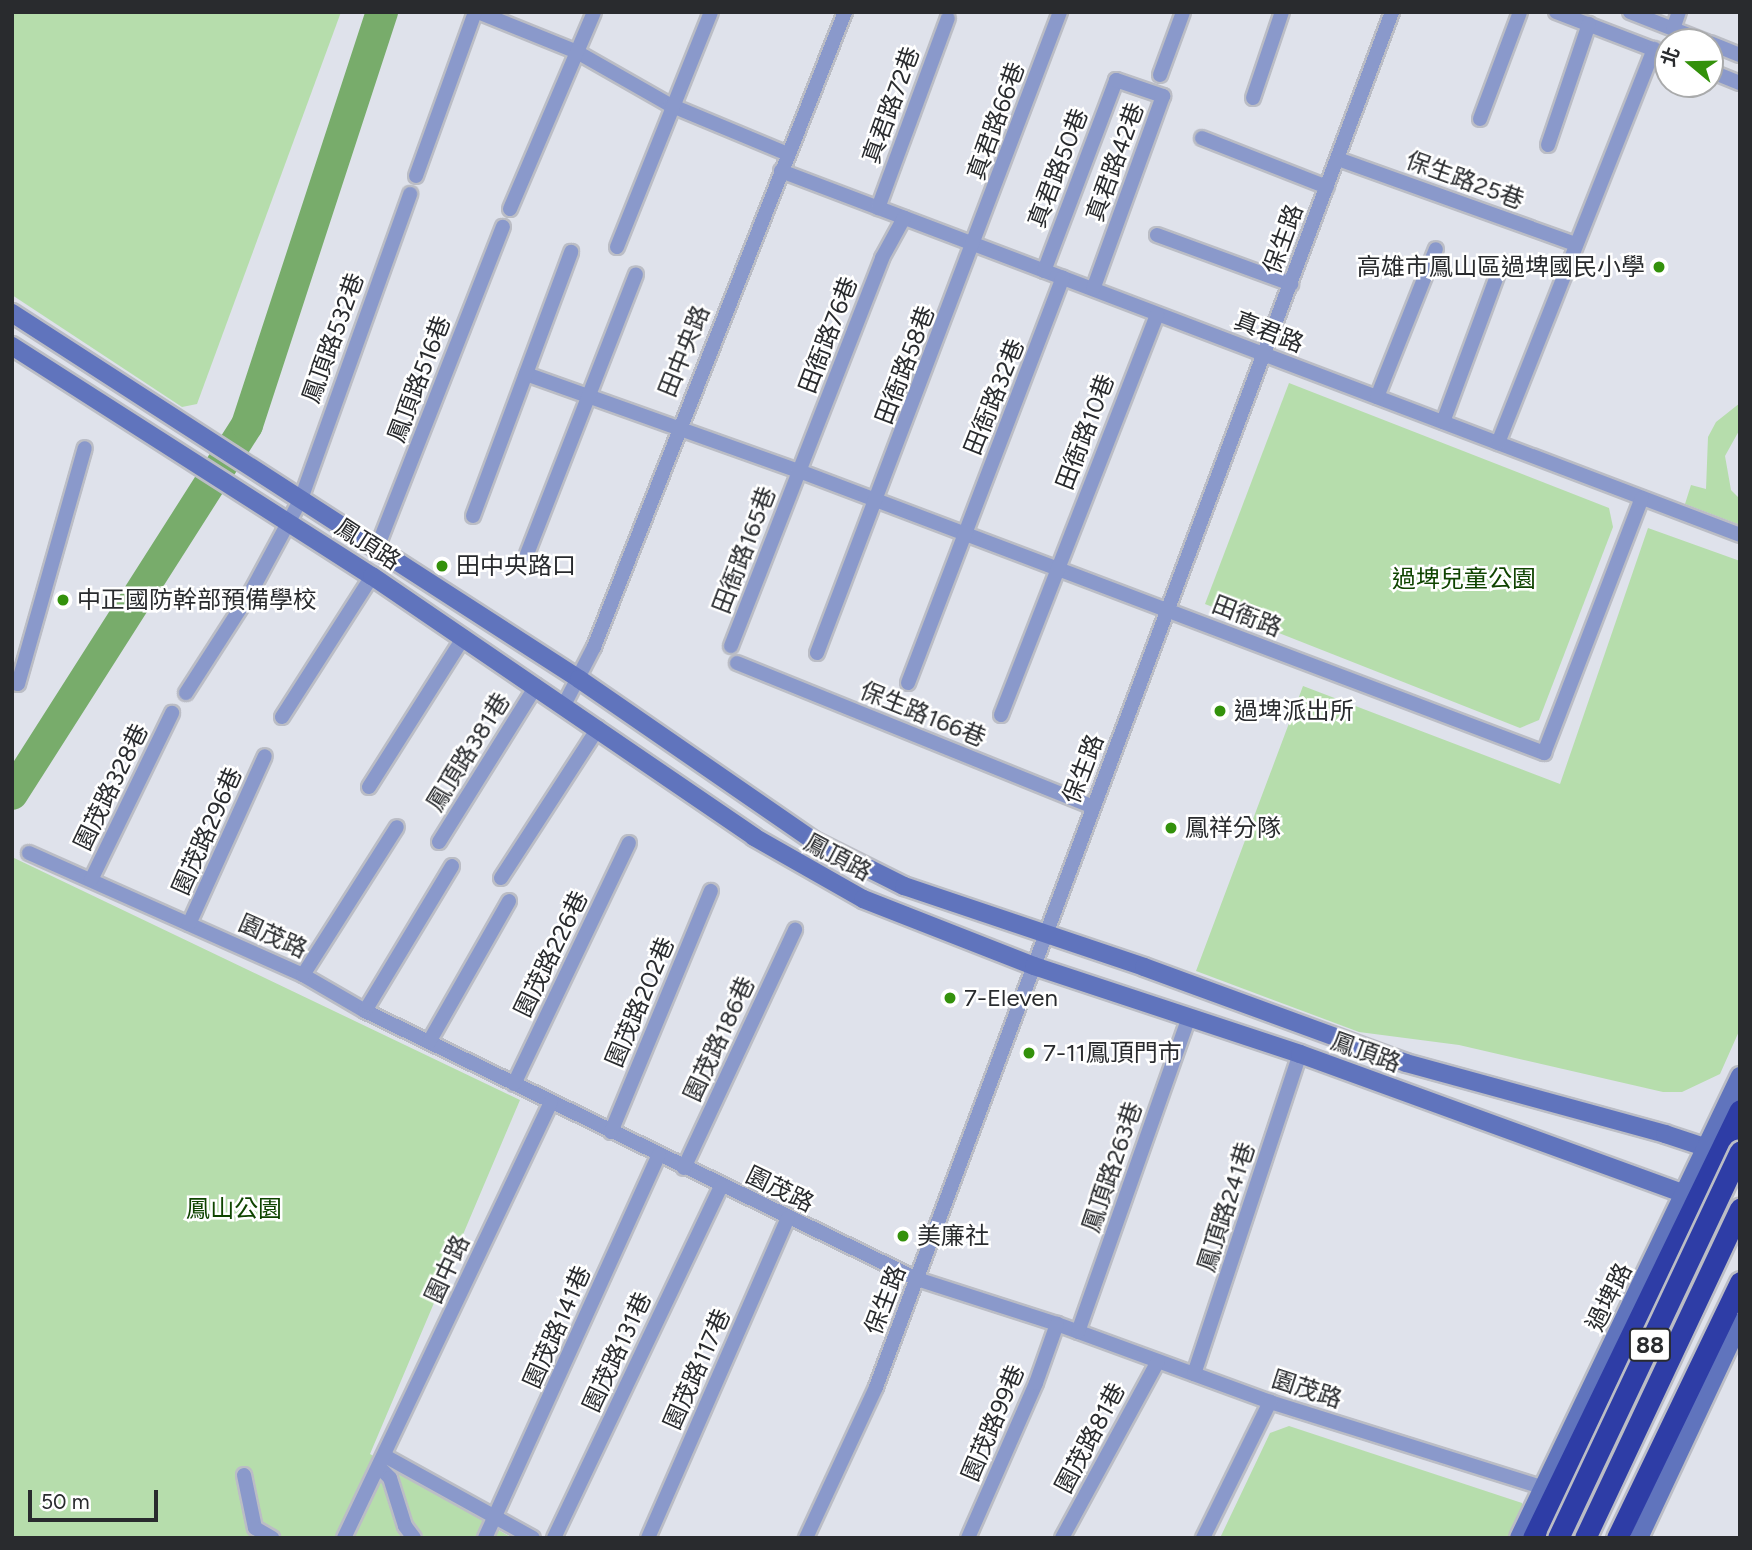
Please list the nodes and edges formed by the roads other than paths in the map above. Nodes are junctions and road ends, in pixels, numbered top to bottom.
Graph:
1 (477, 12) edge
2 (594, 12) edge
3 (711, 12) edge
4 (845, 12) edge
5 (1060, 12) edge
6 (1183, 12) edge
7 (1282, 12) edge
8 (1392, 12) edge
9 (1520, 12) edge
10 (1556, 12) edge
11 (1630, 12) edge
12 (948, 18) dead end
13 (1589, 24) junction
14 (1670, 28) edge
15 (1654, 49) edge
16 (577, 52) junction
17 (1654, 68) edge
18 (1160, 75) dead end
19 (1116, 80) joint
20 (1253, 98) dead end
21 (670, 105) junction
22 (1480, 120) dead end
23 (1202, 138) dead end
24 (1548, 145) dead end
25 (788, 155) junction
26 (1338, 159) junction
27 (781, 171) junction
28 (416, 176) dead end
29 (1327, 187) junction
30 (410, 194) dead end
31 (510, 208) dead end
32 (878, 208) junction
33 (904, 218) junction
34 (503, 227) dead end
35 (1157, 235) dead end
36 (1576, 244) junction
37 (975, 245) junction
38 (617, 247) dead end
39 (1436, 249) dead end
40 (571, 252) dead end
41 (1044, 271) junction
42 (635, 275) dead end
43 (1497, 276) dead end
44 (1063, 278) junction
45 (1291, 284) junction
46 (1093, 289) junction
47 (12, 313) edge
48 (1157, 314) junction
49 (12, 346) edge
50 (1265, 355) junction
51 (526, 374) junction
52 (588, 396) junction
53 (1377, 397) junction
54 (1443, 422) junction
55 (677, 428) junction
56 (1498, 443) junction
57 (85, 448) dead end
58 (799, 471) junction
59 (1642, 498) junction
60 (301, 499) junction
61 (876, 501) junction
62 (473, 516) dead end
63 (288, 520) junction
64 (964, 533) junction
65 (1740, 535) edge
66 (377, 548) junction
67 (527, 554) dead end
68 (1057, 567) junction
69 (372, 576) junction
70 (1168, 609) junction
71 (464, 636) junction
72 (731, 646) dead end
73 (817, 653) dead end
74 (737, 663) dead end
75 (579, 679) junction
76 (12, 682) edge
77 (908, 683) dead end
78 (536, 687) junction
79 (186, 693) dead end
80 (564, 705) junction
81 (172, 713) dead end
82 (1002, 715) dead end
83 (282, 717) dead end
84 (598, 728) junction
85 (265, 756) dead end
86 (369, 787) dead end
87 (1093, 807) junction
88 (397, 827) dead end
89 (439, 842) dead end
90 (629, 844) dead end
91 (29, 853) dead end
92 (452, 866) dead end
93 (501, 878) dead end
94 (91, 880) junction
95 (711, 891) dead end
96 (509, 901) dead end
97 (189, 924) junction
98 (795, 930) dead end
99 (1045, 935) junction
100 (1034, 965) junction
101 (303, 975) junction
102 (365, 1011) junction
103 (1189, 1017) junction
104 (429, 1042) junction
105 (1300, 1054) junction
106 (1740, 1076) edge
107 (514, 1084) junction
108 (551, 1102) junction
109 (1740, 1110) edge
110 (611, 1132) junction
111 (1727, 1153) edge
112 (659, 1155) junction
113 (684, 1168) junction
114 (721, 1186) junction
115 (1692, 1197) junction
116 (1740, 1211) edge
117 (788, 1218) junction
118 (917, 1279) junction
119 (1740, 1282) edge
120 (1740, 1322) edge
121 (1057, 1324) junction
122 (1078, 1332) junction
123 (1157, 1360) junction
124 (1194, 1374) junction
125 (1270, 1402) junction
126 (382, 1462) junction
127 (244, 1475) dead end
128 (1544, 1488) junction
129 (497, 1518) junction
130 (272, 1538) edge
131 (344, 1538) edge
132 (414, 1538) edge
133 (485, 1538) edge
134 (533, 1538) edge
135 (554, 1538) edge
136 (648, 1538) edge
137 (806, 1538) edge
138 (968, 1538) edge
139 (1062, 1538) edge
140 (1203, 1538) edge
141 (1519, 1538) edge
142 (1532, 1538) edge
143 (1558, 1538) edge
144 (1586, 1538) edge
145 (1617, 1538) edge
146 (1639, 1538) edge

1 - 16 street
1 - 28 street
2 - 16 street
3 - 21 street
4 - 25 street, 田中央路
5 - 37 street, 真君路66巷
6 - 18 street
7 - 20 street
8 - 26 street, 保生路
9 - 22 street
10 - 13 street
11 - 14 street
12 - 32 street, 真君路72巷
13 - 15 street
13 - 24 street
16 - 21 street
16 - 31 street
17 - 36 street
19 - 41 street, 真君路50巷
19 - 46 street, 真君路42巷
21 - 25 street
21 - 38 street
23 - 29 street
25 - 27 street, 田中央路
26 - 29 street, 保生路
26 - 36 street, 保生路25巷
27 - 32 street, 真君路
27 - 55 street, 田中央路
29 - 45 street, 保生路
30 - 60 street, 鳳頂路532巷
32 - 33 street, 真君路
33 - 37 street, 真君路
33 - 58 street, 田衙路76巷
34 - 66 street, 鳳頂路516巷
35 - 45 street
36 - 56 street
37 - 41 street, 真君路
37 - 61 street, 田衙路58巷
39 - 53 street
40 - 51 street
41 - 44 street, 真君路
42 - 52 street
43 - 54 street
44 - 46 street, 真君路
44 - 64 street, 田衙路32巷
45 - 50 street, 保生路
46 - 48 street, 真君路
47 - 60 main road, 鳳頂路
48 - 50 street, 真君路
48 - 68 street, 田衙路10巷
49 - 63 main road, 鳳頂路
50 - 53 street, 真君路
50 - 70 street, 保生路
51 - 52 street, 田衙路
51 - 62 street
52 - 55 street, 田衙路
52 - 67 street
53 - 54 street, 真君路
54 - 56 street, 真君路
55 - 58 street, 田衙路
55 - 75 street, 田中央路
56 - 59 street, 真君路
57 - 76 street
58 - 61 street, 田衙路
58 - 72 street, 田衙路165巷
59 - 65 street, 真君路
59 - 70 street, 田衙路
60 - 63 street, 鳳頂路532巷
60 - 66 main road, 鳳頂路
61 - 64 street, 田衙路
61 - 73 street, 田衙路58巷
63 - 69 main road, 鳳頂路
63 - 79 street, 鳳頂路532巷
64 - 68 street, 田衙路
64 - 77 street, 田衙路32巷
66 - 75 main road, 鳳頂路
68 - 70 street, 田衙路
68 - 82 street, 田衙路10巷
69 - 71 main road, 鳳頂路
69 - 83 street
70 - 87 street, 保生路
71 - 78 main road, 鳳頂路
71 - 86 street
74 - 87 street, 保生路166巷
75 - 80 street, 田中央路
75 - 99 main road, 鳳頂路
78 - 80 main road, 鳳頂路
78 - 89 street, 鳳頂路381巷
80 - 84 main road, 鳳頂路
81 - 94 street, 園茂路328巷
84 - 93 street
84 - 100 main road, 鳳頂路
85 - 97 street, 園茂路296巷
87 - 99 street, 保生路
88 - 101 street
90 - 107 street, 園茂路226巷
91 - 94 street, 園茂路
92 - 102 street
94 - 97 street, 園茂路
95 - 110 street, 園茂路202巷
96 - 104 street
97 - 101 street, 園茂路
98 - 113 street, 園茂路186巷
99 - 100 street, 保生路
99 - 111 main road, 鳳頂路
100 - 103 main road, 鳳頂路
100 - 118 street, 保生路
101 - 102 street, 園茂路
102 - 104 street, 園茂路
103 - 105 main road, 鳳頂路
103 - 122 street, 鳳頂路263巷
104 - 107 street, 園茂路
105 - 115 main road, 鳳頂路
105 - 124 street, 鳳頂路241巷
106 - 111 main road
107 - 108 street, 園茂路
108 - 110 street, 園茂路
108 - 126 street, 園中路
109 - 111 highway
110 - 112 street, 園茂路
111 - 115 highway
111 - 143 highway, 88, bridge
112 - 113 street, 園茂路
112 - 129 street, 園茂路141巷
113 - 114 street, 園茂路
114 - 117 street, 園茂路
114 - 135 street, 園茂路131巷
115 - 116 main road, 鳳頂路
115 - 128 main road, 過埤路
115 - 142 highway
116 - 144 highway, 88, bridge
117 - 118 street, 園茂路
117 - 136 street, 園茂路117巷
118 - 121 street, 園茂路
118 - 137 street, 保生路
119 - 145 highway
120 - 146 main road
121 - 122 street, 園茂路
121 - 138 street, 園茂路99巷
122 - 123 street, 園茂路
123 - 124 street, 園茂路
123 - 139 street, 園茂路81巷
124 - 125 street, 園茂路
125 - 128 street, 園茂路
125 - 140 street
126 - 129 street
126 - 131 street, 園中路
126 - 132 street
127 - 130 street
128 - 141 main road, 過埤路
129 - 133 street, 園茂路141巷
129 - 134 street

